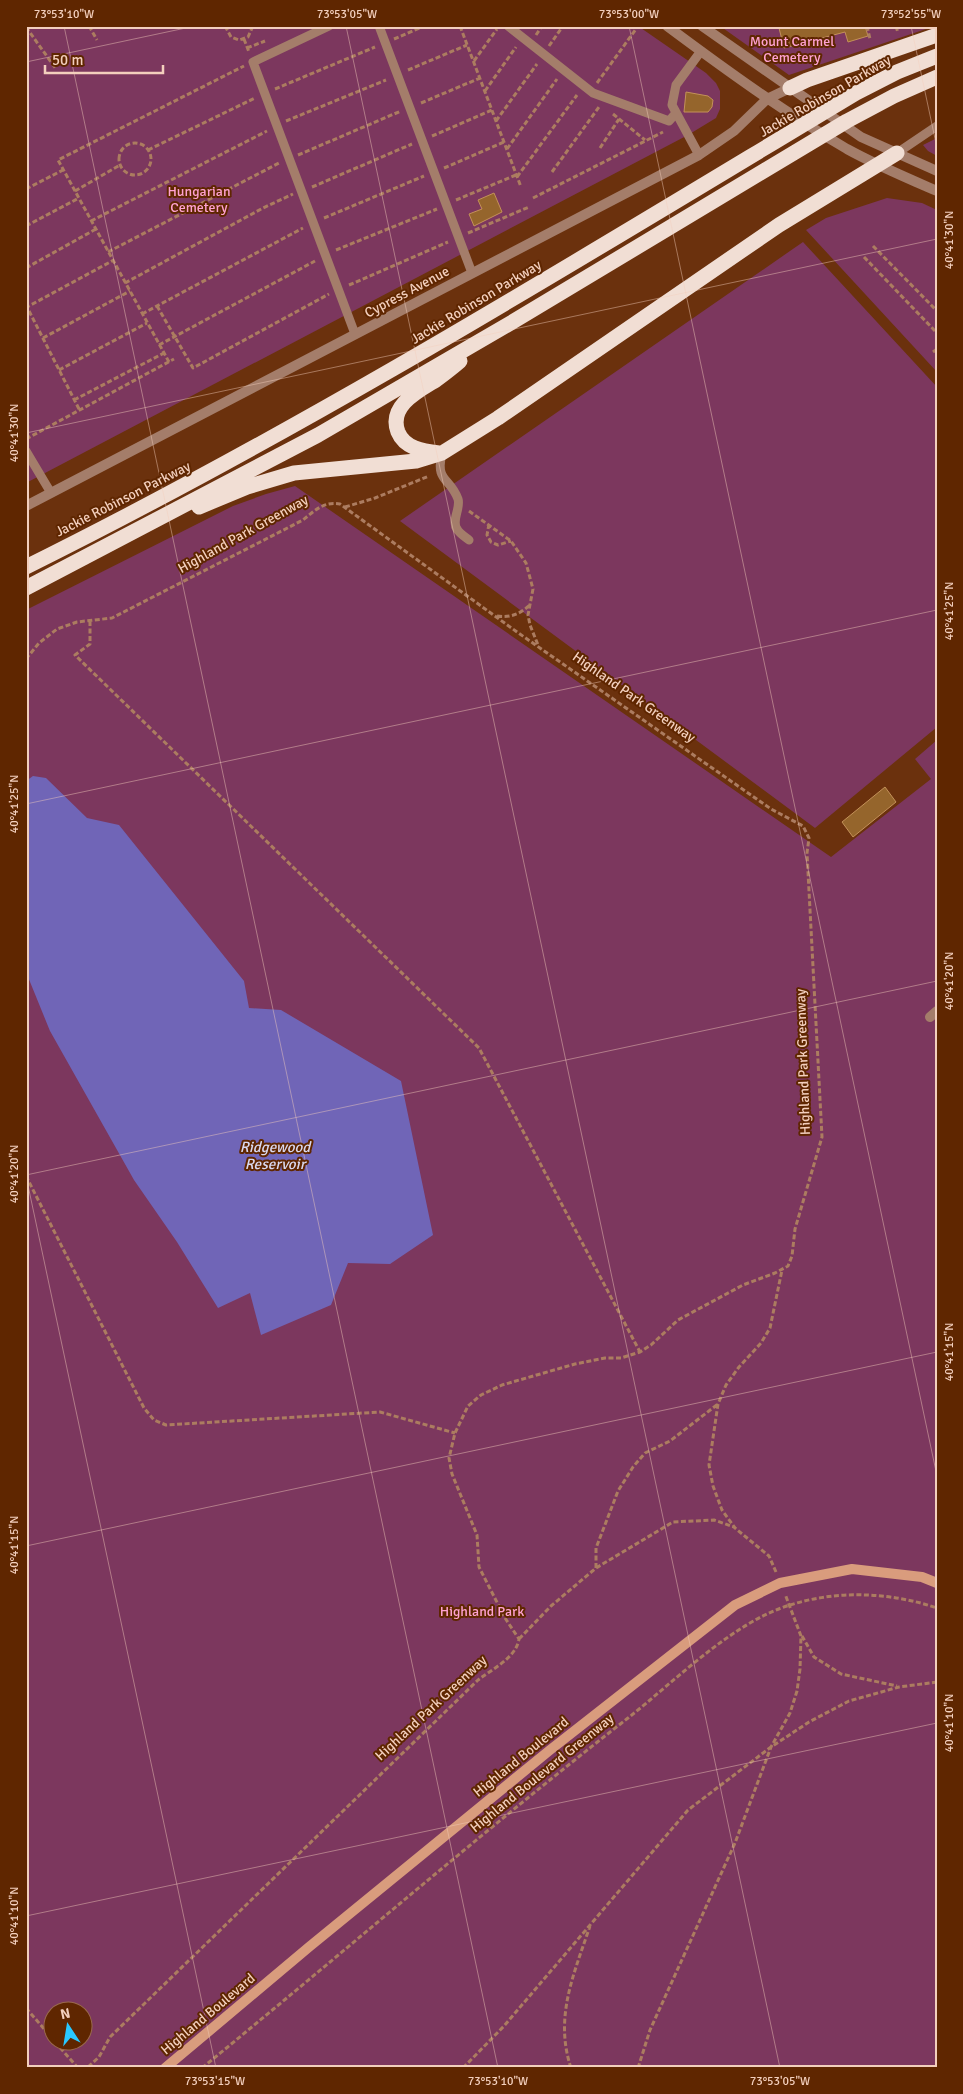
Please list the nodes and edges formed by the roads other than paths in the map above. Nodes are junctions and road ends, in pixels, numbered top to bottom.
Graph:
1 (329, 26) edge
2 (379, 26) edge
3 (508, 26) edge
4 (667, 26) edge
5 (702, 26) edge
6 (937, 35) edge
7 (701, 51) junction
8 (937, 56) edge
9 (937, 77) edge
10 (790, 88) junction
11 (767, 99) junction
12 (676, 112) junction
13 (937, 126) edge
14 (897, 153) junction
15 (699, 155) junction
16 (880, 165) junction
17 (937, 171) edge
18 (937, 191) edge
19 (472, 273) junction
20 (509, 324) junction
21 (355, 334) junction
22 (26, 451) edge
23 (442, 453) junction
24 (51, 493) junction
25 (26, 506) edge
26 (128, 536) junction
27 (469, 540) dead end
28 (26, 567) edge
29 (26, 588) edge
30 (937, 1583) edge
31 (165, 2068) edge

1 - 21 lane
2 - 19 lane
3 - 12 lane
4 - 7 street
5 - 10 street
6 - 10 highway
7 - 11 street
7 - 12 lane
8 - 28 highway, Jackie Robinson Parkway
9 - 20 highway
10 - 11 street, Cypress Avenue
10 - 14 street
11 - 15 street, Cypress Avenue
11 - 16 street
12 - 15 lane
13 - 14 lane
14 - 16 highway
14 - 17 street
15 - 19 street, Cypress Avenue
16 - 18 street
16 - 23 highway
19 - 21 street, Cypress Avenue
20 - 23 highway
20 - 26 highway
21 - 24 street, Cypress Avenue
22 - 24 lane
23 - 26 highway
23 - 27 lane
24 - 25 street, Cypress Avenue
26 - 29 highway
30 - 31 main road, Highland Boulevard

